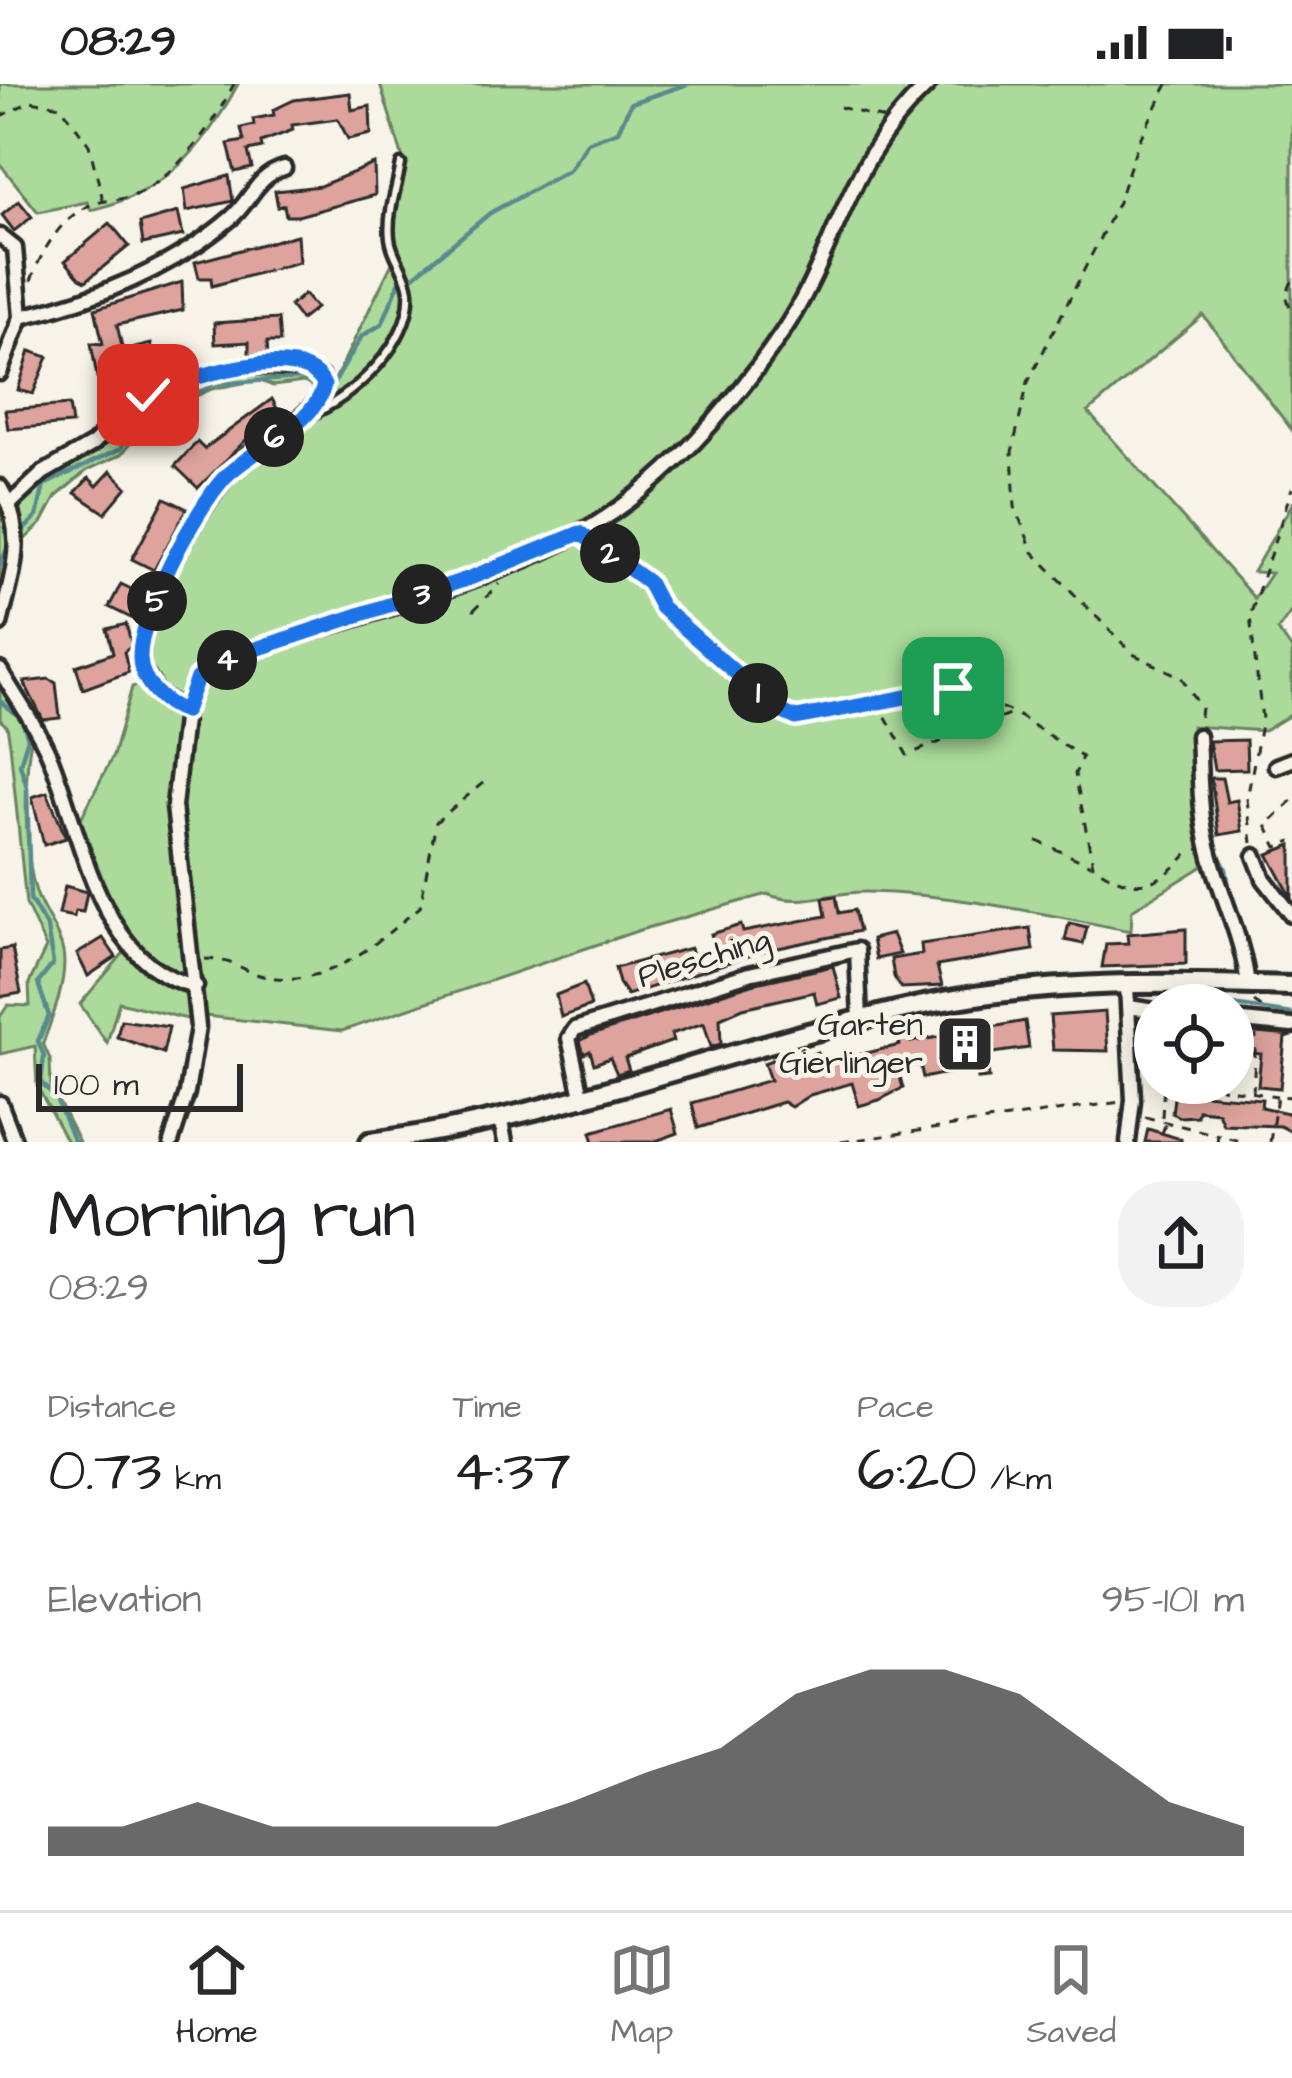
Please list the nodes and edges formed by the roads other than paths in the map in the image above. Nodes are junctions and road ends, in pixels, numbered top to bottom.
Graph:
1 (929, 84) edge
2 (401, 164) dead end
3 (284, 168) dead end
4 (0, 236) edge
5 (21, 317) junction
6 (0, 374) edge
7 (303, 418) junction
8 (0, 487) edge
9 (10, 504) junction
10 (0, 624) edge
11 (0, 670) edge
12 (185, 711) junction
13 (1198, 736) road end
14 (1292, 760) edge
15 (1276, 766) dead end
16 (1255, 856) road end
17 (1292, 915) edge
18 (1250, 984) edge
19 (196, 986) junction
20 (1126, 986) junction
21 (1292, 986) edge
22 (1134, 987) edge
23 (1254, 993) edge
24 (1129, 1006) junction
25 (1134, 1007) edge
26 (860, 1019) junction
27 (1254, 1022) edge
28 (1292, 1026) edge
29 (583, 1100) junction
30 (0, 1103) edge
31 (501, 1121) junction
32 (15, 1142) edge
33 (171, 1142) edge
34 (370, 1142) edge
35 (505, 1142) edge
36 (1128, 1142) edge

1 - 12 street
2 - 7 lane
3 - 5 street
4 - 5 street
5 - 6 street
7 - 9 street
7 - 12 street
8 - 9 street
9 - 10 street
11 - 19 street
12 - 19 street
13 - 18 street
14 - 15 street
16 - 17 street
19 - 33 street
20 - 22 main road
20 - 24 street
20 - 26 main road
21 - 23 main road
24 - 25 street
24 - 36 street
26 - 29 main road
26 - 29 street, Plesching
27 - 28 street
29 - 31 main road
30 - 32 street
31 - 34 main road
31 - 35 street

